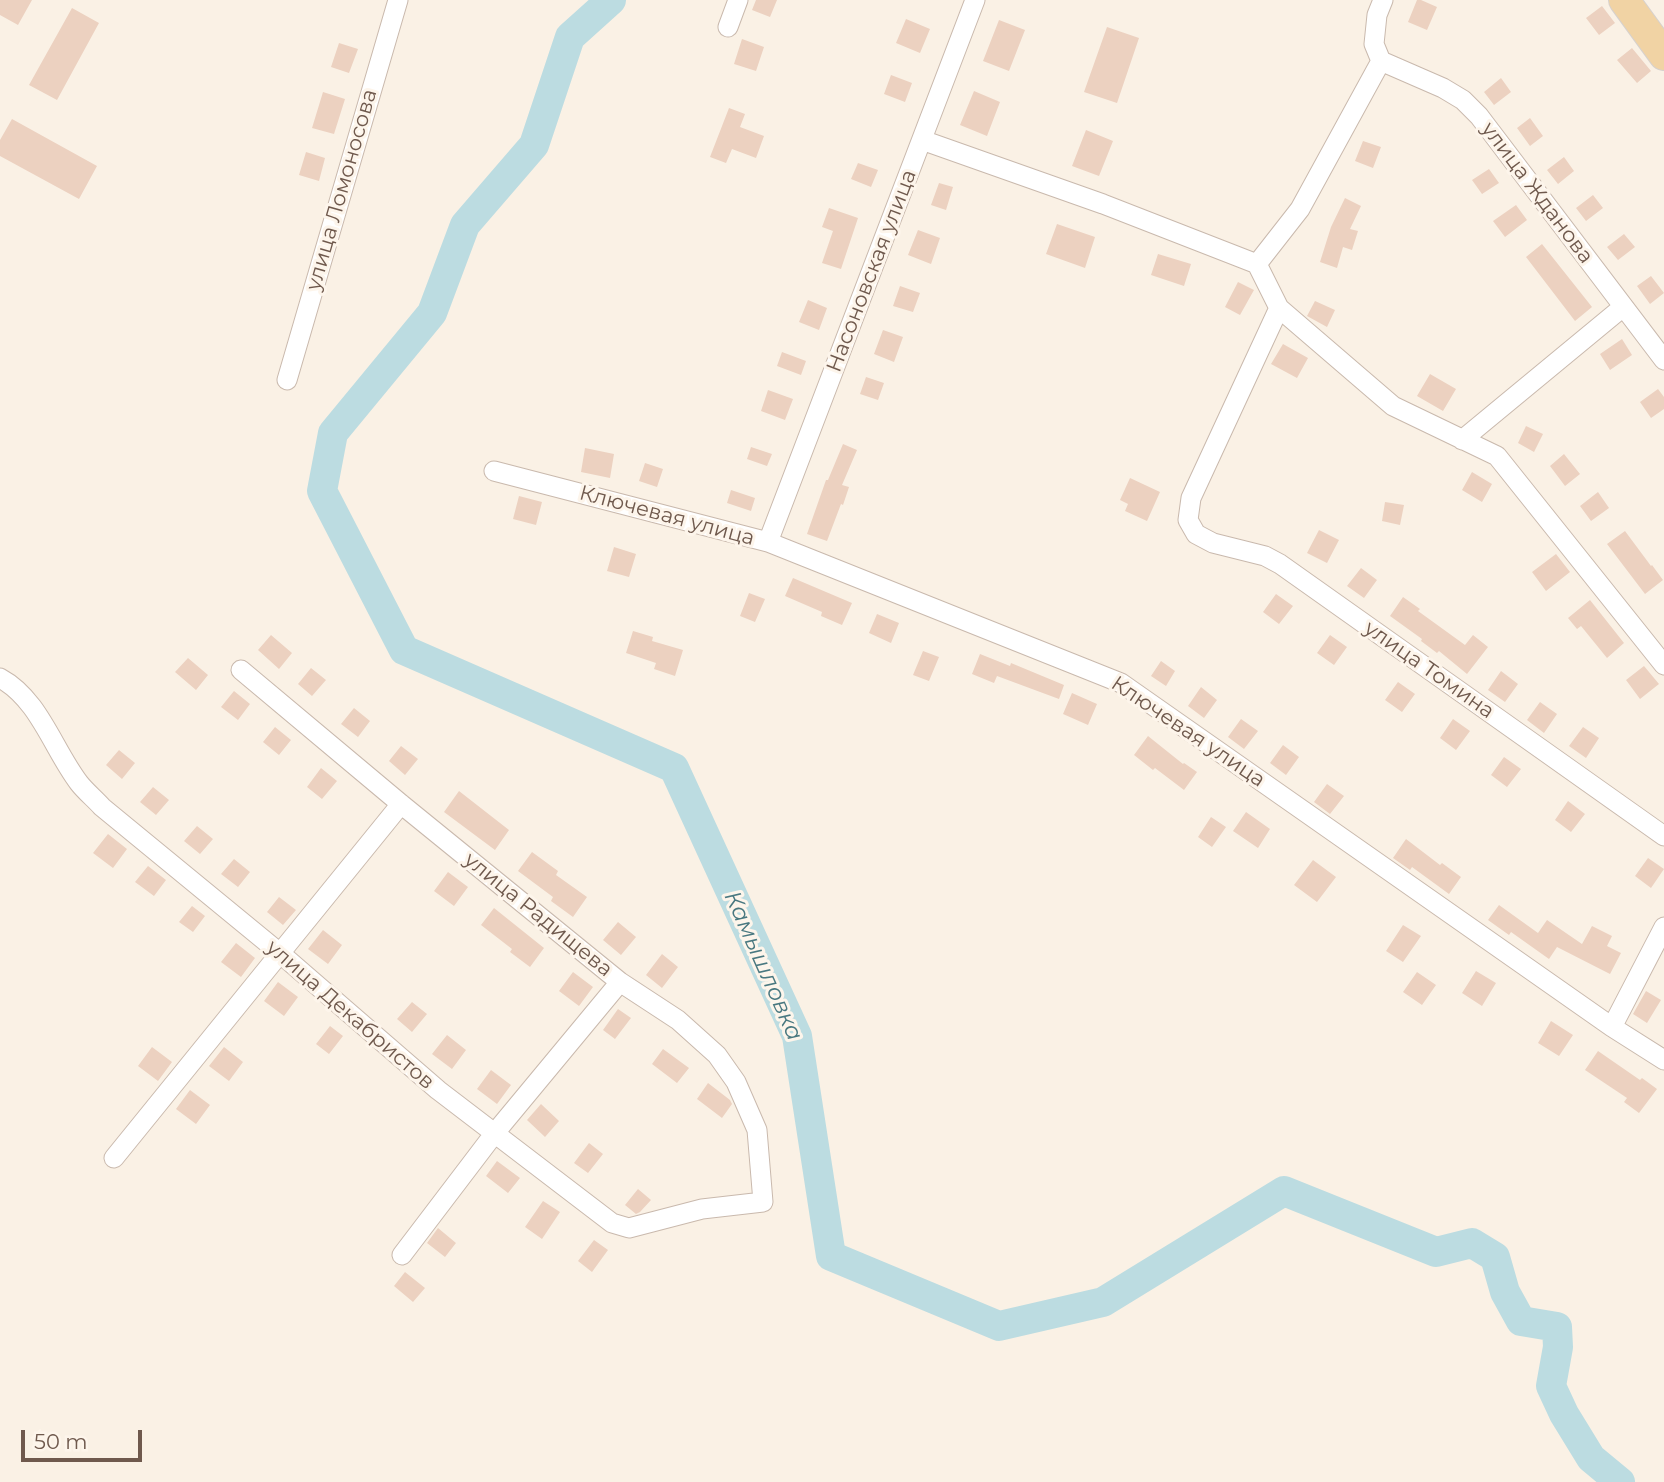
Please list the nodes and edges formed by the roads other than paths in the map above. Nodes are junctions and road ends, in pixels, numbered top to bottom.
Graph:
1 (398, 0) edge
2 (738, 0) edge
3 (975, 0) edge
4 (1383, 0) edge
5 (1624, 0) edge
6 (728, 27) dead end
7 (1664, 54) edge
8 (1381, 61) junction
9 (922, 140) junction
10 (1257, 264) junction
11 (1623, 307) junction
12 (1279, 308) junction
13 (1664, 360) edge
14 (287, 380) dead end
15 (1462, 440) junction
16 (494, 471) dead end
17 (768, 542) junction
18 (1664, 665) edge
19 (242, 670) dead end
20 (0, 678) edge
21 (401, 804) junction
22 (1664, 836) edge
23 (1664, 927) edge
24 (281, 954) junction
25 (620, 982) junction
26 (1612, 1027) junction
27 (1664, 1060) edge
28 (494, 1134) junction
29 (114, 1158) dead end
30 (763, 1202) joint
31 (402, 1255) dead end

1 - 14 street, улица Ломоносова
2 - 6 street
3 - 9 street, Насоновская улица
4 - 8 street
5 - 7 main road
8 - 10 street
8 - 11 street, улица Жданова
9 - 10 street
9 - 17 street, Насоновская улица
10 - 12 street
11 - 13 street, улица Жданова
11 - 15 street
12 - 15 street
12 - 22 street, улица Томина
15 - 18 street
16 - 17 street, Ключевая улица
17 - 26 street, Ключевая улица
19 - 21 street, улица Радищева
20 - 24 street, улица Декабристов
21 - 24 street
21 - 25 street, улица Радищева
23 - 26 street
24 - 28 street, улица Декабристов
24 - 29 street
25 - 28 street
25 - 30 street, улица Радищева
26 - 27 street, Ключевая улица
28 - 30 street, улица Декабристов
28 - 31 street

